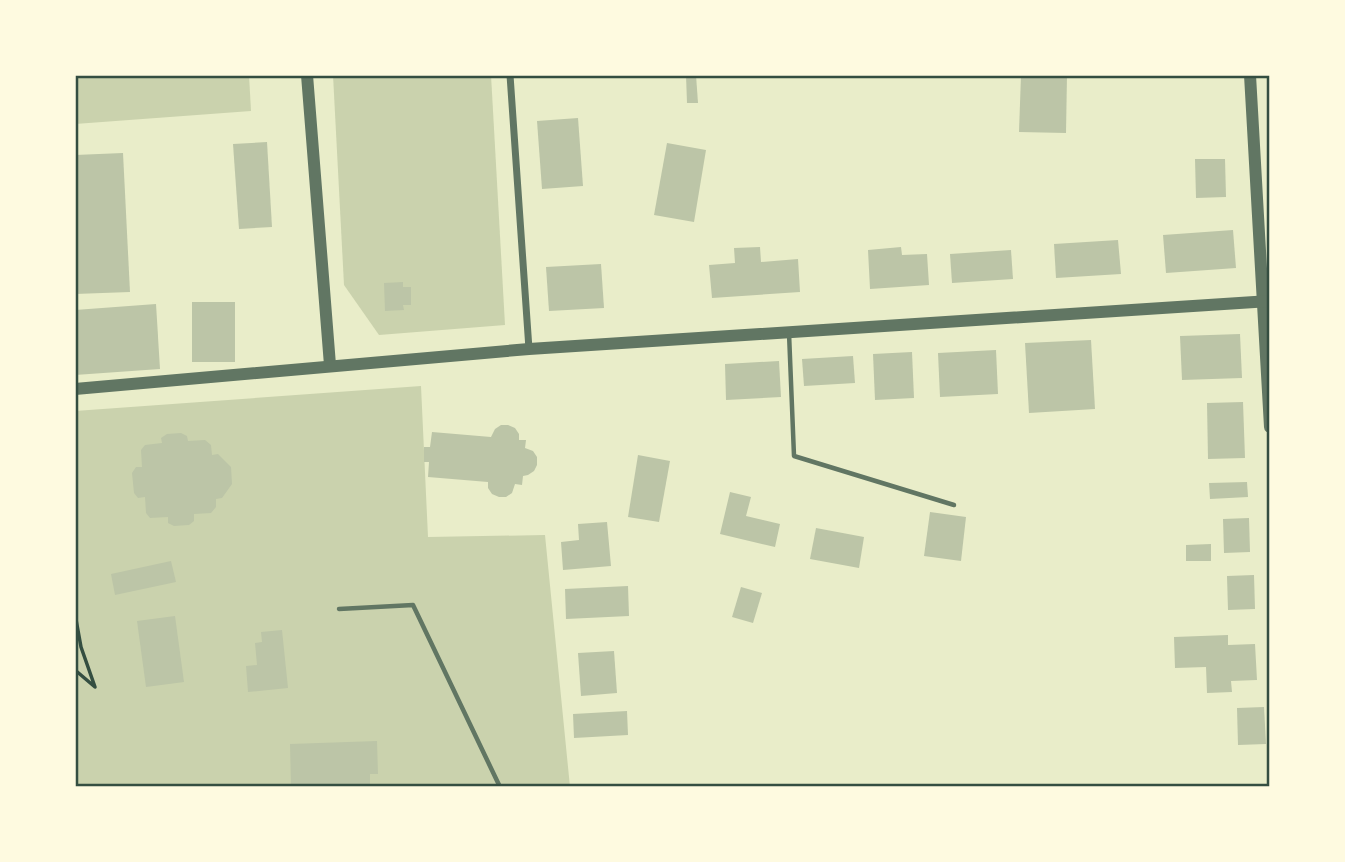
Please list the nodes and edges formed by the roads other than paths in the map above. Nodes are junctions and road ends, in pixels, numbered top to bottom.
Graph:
1 (306, 75) edge
2 (510, 75) edge
3 (1250, 75) edge
4 (1266, 301) edge
5 (789, 332) junction
6 (529, 349) junction
7 (330, 365) junction
8 (75, 389) edge
9 (1270, 427) edge
10 (954, 505) dead end
11 (339, 609) dead end
12 (500, 787) edge

1 - 7 street
2 - 6 street
3 - 4 street
4 - 5 street
4 - 9 street
5 - 6 street
5 - 10 lane
6 - 7 street
7 - 8 street
11 - 12 lane

